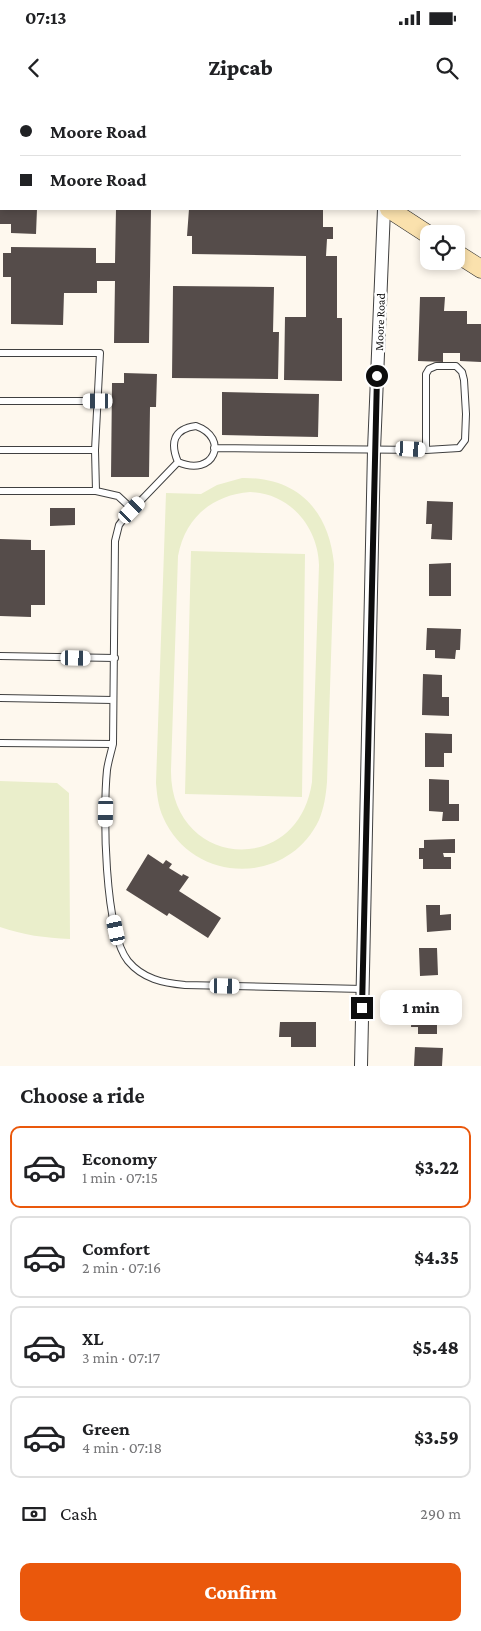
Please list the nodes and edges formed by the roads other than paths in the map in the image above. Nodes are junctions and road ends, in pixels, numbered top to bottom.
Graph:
1 (384, 210) edge
2 (391, 210) edge
3 (420, 229) edge
4 (465, 259) edge
5 (481, 269) edge
6 (0, 353) edge
7 (0, 401) edge
8 (98, 401) junction
9 (214, 448) junction
10 (0, 450) edge
11 (95, 450) junction
12 (374, 450) junction
13 (426, 450) junction
14 (178, 462) junction
15 (0, 491) edge
16 (96, 491) junction
17 (132, 510) junction
18 (0, 656) edge
19 (115, 658) junction
20 (0, 698) edge
21 (113, 700) junction
22 (0, 743) edge
23 (113, 744) junction
24 (363, 989) junction
25 (361, 1066) edge

1 - 12 street, Moore Road
2 - 3 main road
4 - 5 main road
6 - 8 lane
7 - 8 lane
8 - 11 lane
9 - 12 lane
9 - 14 lane
9 - 14 lane
10 - 11 lane
11 - 16 lane
12 - 13 lane
12 - 24 street, Moore Road
13 - 13 lane
14 - 17 lane
15 - 16 lane
16 - 17 lane
17 - 19 lane
18 - 19 lane
19 - 21 lane
20 - 21 lane
21 - 23 lane
22 - 23 lane
23 - 24 lane
24 - 25 street, Moore Road

